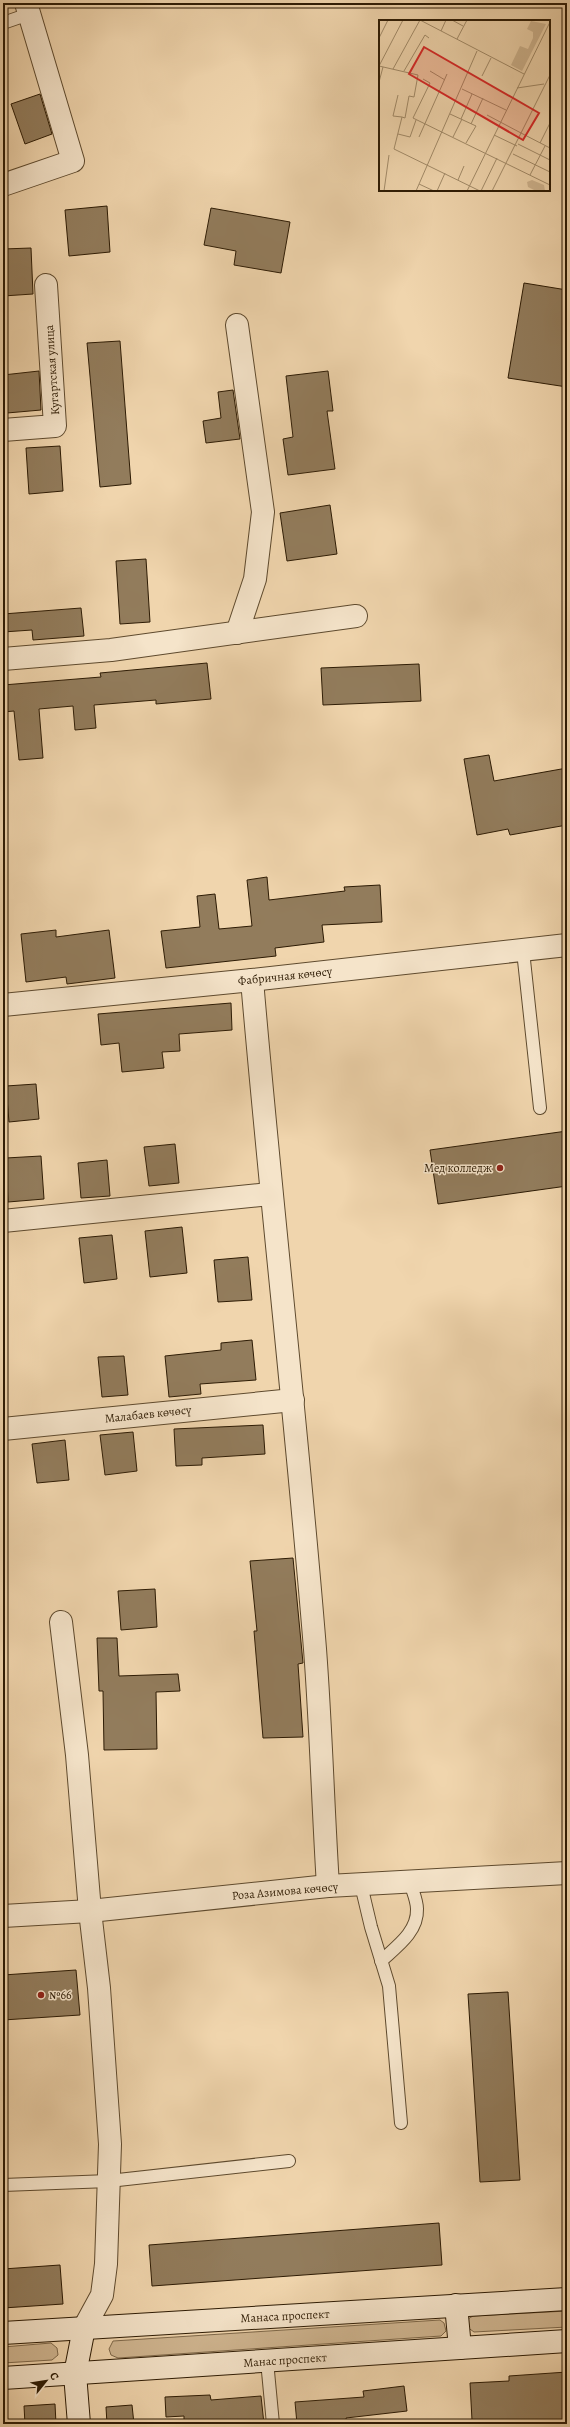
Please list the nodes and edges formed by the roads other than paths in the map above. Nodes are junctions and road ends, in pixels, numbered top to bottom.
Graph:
1 (27, 9) edge
2 (3, 23) edge
3 (3, 185) edge
4 (46, 285) dead end
5 (237, 325) dead end
6 (3, 430) edge
7 (356, 616) dead end
8 (237, 633) junction
9 (3, 659) edge
10 (567, 945) edge
11 (522, 951) junction
12 (252, 980) junction
13 (3, 1005) edge
14 (540, 1108) dead end
15 (270, 1194) junction
16 (3, 1221) edge
17 (293, 1400) junction
18 (3, 1429) edge
19 (61, 1622) dead end
20 (567, 1873) edge
21 (410, 1882) junction
22 (361, 1885) junction
23 (328, 1886) junction
24 (90, 1911) junction
25 (3, 1916) edge
26 (381, 1961) junction
27 (401, 2123) dead end
28 (289, 2161) dead end
29 (109, 2181) junction
30 (3, 2186) edge
31 (567, 2299) edge
32 (456, 2306) junction
33 (84, 2328) junction
34 (3, 2333) edge
35 (567, 2341) edge
36 (460, 2348) junction
37 (267, 2361) junction
38 (75, 2374) junction
39 (3, 2378) edge
40 (79, 2424) edge
41 (273, 2424) edge

1 - 2 lane
1 - 3 street
4 - 6 street, Кугартская улица
5 - 8 street
7 - 8 street
8 - 9 street
10 - 11 street, Фабричная көчөсү
11 - 12 street, Фабричная көчөсү
11 - 14 lane
12 - 13 street, Фабричная көчөсү
12 - 15 street
15 - 16 street
15 - 17 street
17 - 18 street, Малабаев көчөсү
17 - 23 street
19 - 24 street
20 - 21 street, Роза Азимова көчөсү
21 - 22 street, Роза Азимова көчөсү
21 - 26 lane
22 - 23 street, Роза Азимова көчөсү
22 - 26 lane
23 - 24 street, Роза Азимова көчөсү
24 - 25 street, Роза Азимова көчөсү
24 - 29 street
26 - 27 lane
28 - 29 lane
29 - 30 lane
29 - 33 street
31 - 32 street, Манаса проспект
32 - 33 street, Манаса проспект
32 - 36 street
33 - 34 street, Манаса проспект
33 - 38 street
35 - 36 street, Манас проспект
36 - 37 street, Манас проспект
37 - 38 street, Манас проспект
37 - 41 lane
38 - 39 street, Манас проспект
38 - 40 street

